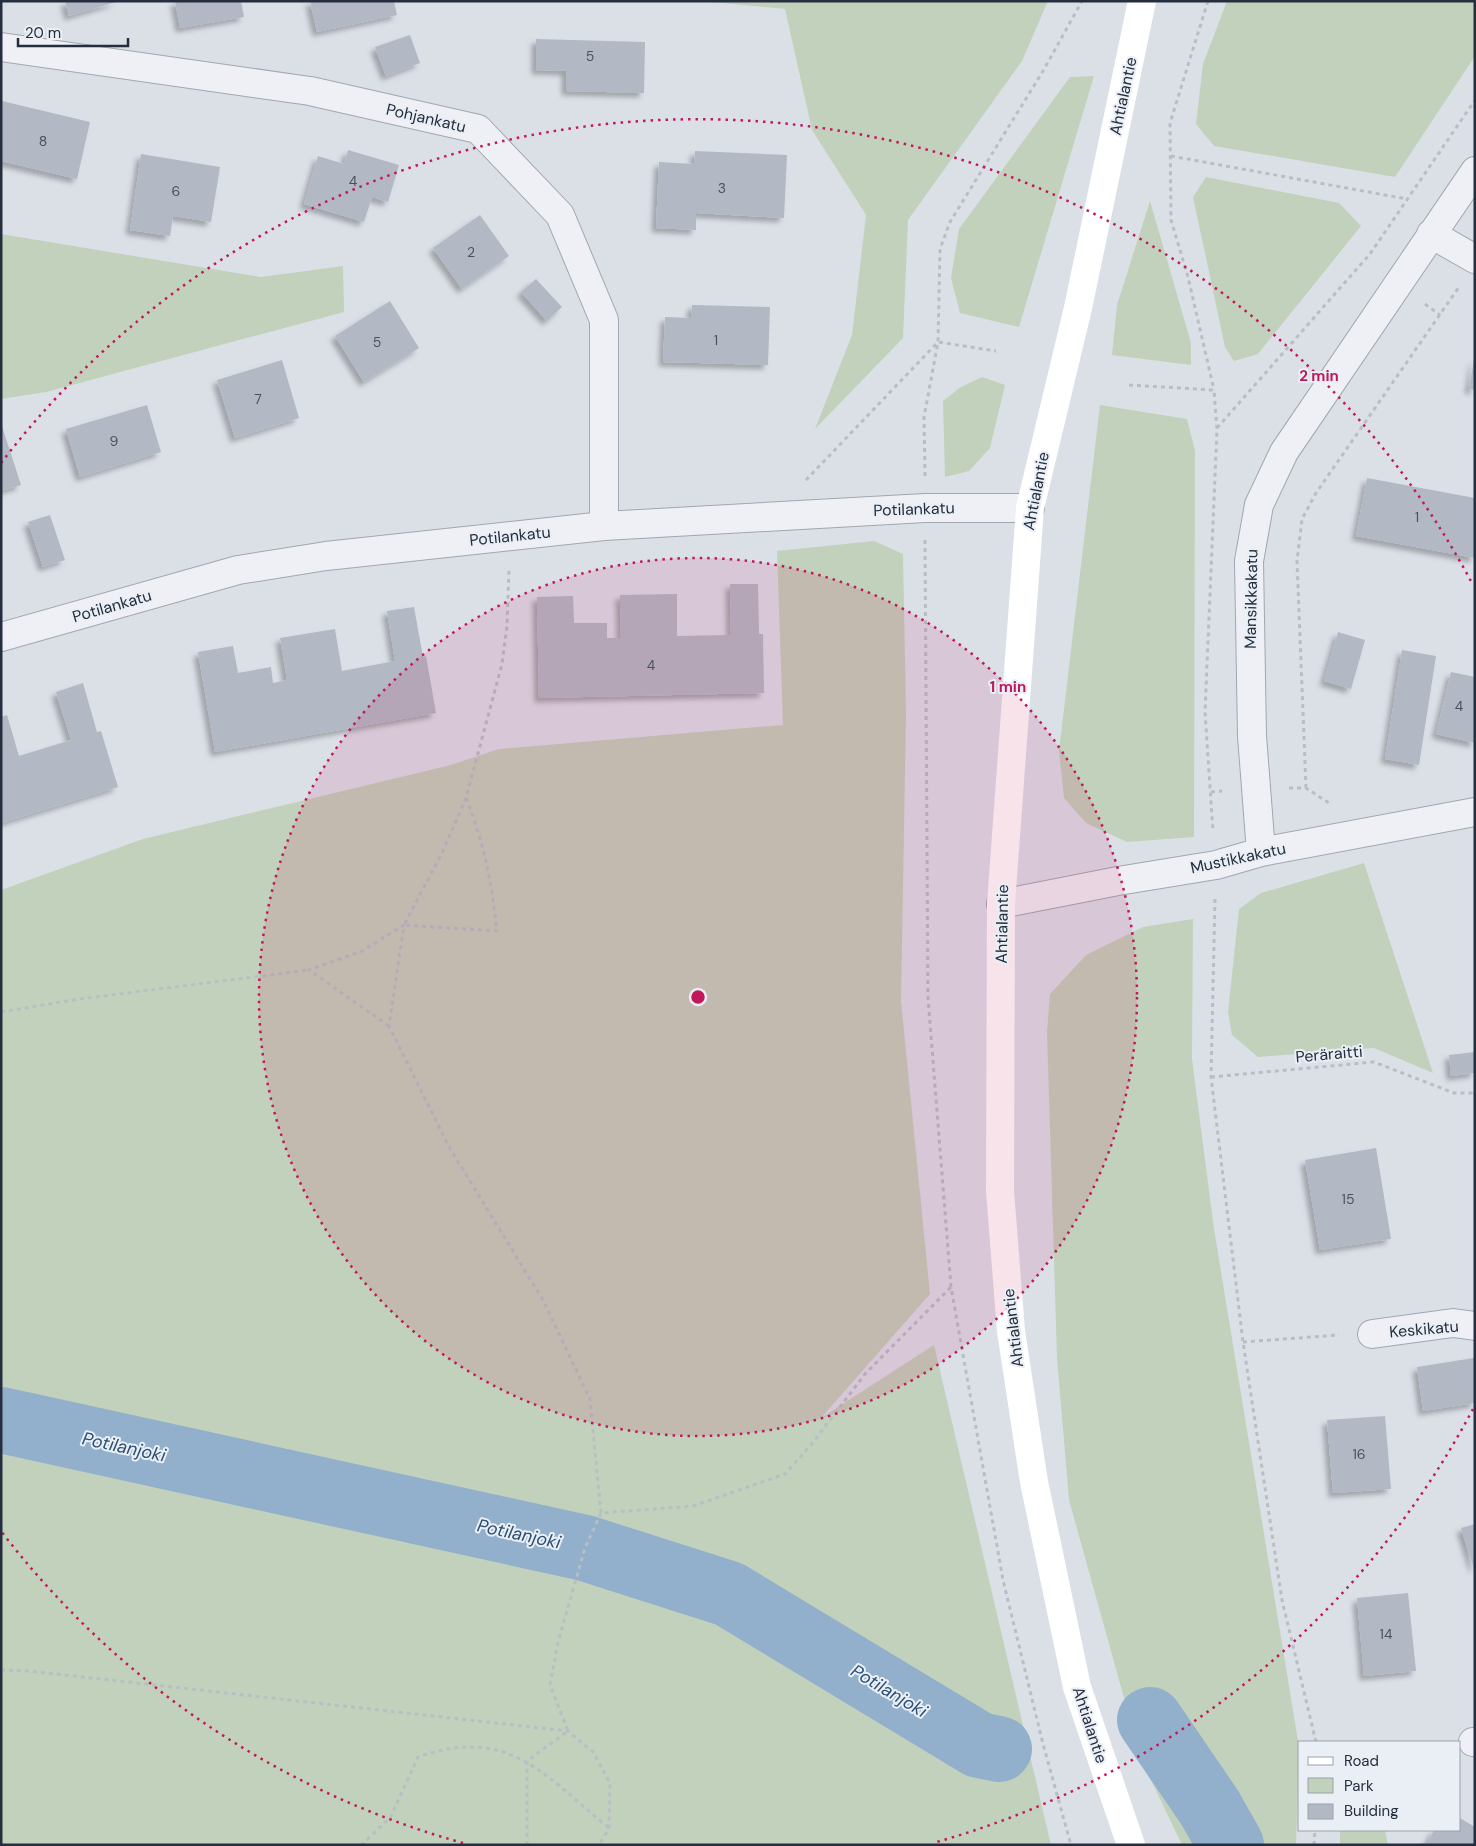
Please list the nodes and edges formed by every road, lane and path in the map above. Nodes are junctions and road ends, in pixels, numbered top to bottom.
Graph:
1 (1082, 1) edge
2 (1142, 1) edge
3 (1208, 1) edge
4 (1, 47) edge
5 (1475, 100) edge
6 (1171, 156) junction
7 (1475, 170) edge
8 (1407, 199) junction
9 (1431, 234) junction
10 (1475, 258) edge
11 (1460, 285) dead end
12 (938, 342) junction
13 (996, 351) dead end
14 (1129, 385) dead end
15 (1214, 390) junction
16 (1217, 429) junction
17 (925, 508) junction
18 (1030, 508) junction
19 (773, 515) junction
20 (604, 526) junction
21 (510, 536) junction
22 (1, 637) edge
23 (1306, 788) dead end
24 (466, 798) junction
25 (1475, 812) edge
26 (1261, 852) junction
27 (1216, 865) junction
28 (1001, 904) junction
29 (404, 925) junction
30 (309, 970) junction
31 (1, 1012) edge
32 (390, 1026) junction
33 (1211, 1077) junction
34 (1475, 1092) edge
35 (950, 1287) junction
36 (1475, 1326) edge
37 (1372, 1334) joint
38 (1243, 1342) junction
39 (601, 1513) junction
40 (1, 1670) edge
41 (568, 1731) junction
42 (1316, 1741) edge
43 (528, 1761) junction
44 (608, 1828) junction
45 (1315, 1831) edge
46 (361, 1845) edge
47 (527, 1845) edge
48 (599, 1845) edge
49 (1071, 1845) edge
50 (1131, 1845) edge
51 (1314, 1845) edge

1 - 12 path
2 - 18 main road, Ahtialantie
3 - 6 path
4 - 20 street, Pohjankatu
5 - 8 path
6 - 8 path
6 - 15 path
7 - 9 street, Mansikkakatu
8 - 16 path
9 - 10 street
9 - 26 street, Mansikkakatu
11 - 23 path
12 - 13 path
12 - 17 path
12 - 19 path
14 - 15 path
15 - 16 path
16 - 27 path
17 - 18 street, Potilankatu
17 - 19 street, Potilankatu
17 - 35 path
18 - 28 main road, Ahtialantie
19 - 20 street, Potilankatu
20 - 21 street, Potilankatu
21 - 22 street, Potilankatu
21 - 24 path
24 - 29 path
24 - 29 path
25 - 26 street, Mustikkakatu
26 - 27 street, Mustikkakatu
27 - 28 street, Mustikkakatu
27 - 33 path
28 - 50 main road, Ahtialantie
29 - 30 path
29 - 32 path
30 - 31 path
30 - 32 path
32 - 39 path
33 - 34 path, Peräraitti
33 - 38 path
35 - 39 path
35 - 49 path
36 - 37 street, Keskikatu
37 - 38 path
38 - 42 path
39 - 41 path
40 - 41 path
41 - 43 path
41 - 44 path
43 - 44 path
43 - 46 path
43 - 47 path
44 - 48 path
45 - 51 path

